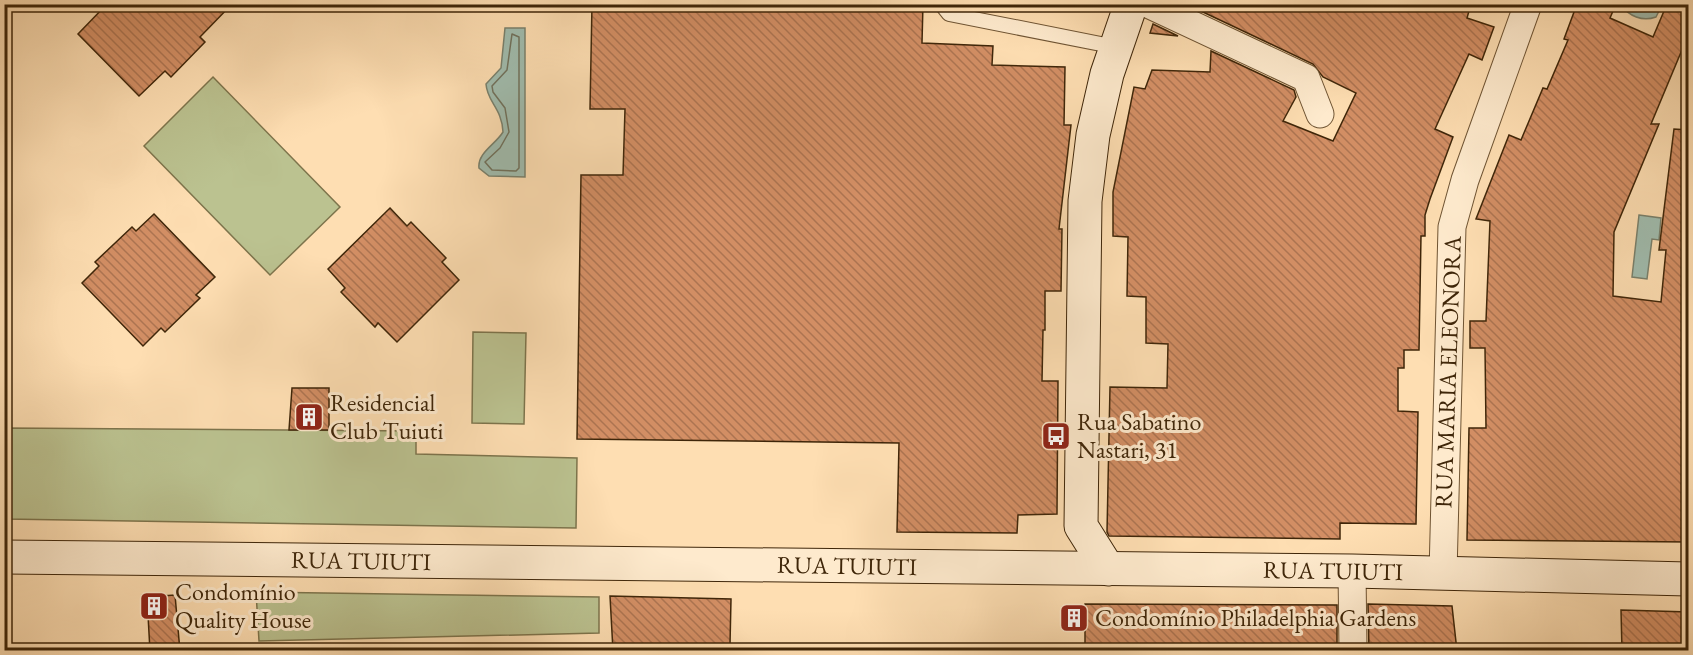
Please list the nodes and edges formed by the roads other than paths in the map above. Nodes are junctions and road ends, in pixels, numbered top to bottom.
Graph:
1 (941, 4) edge
2 (976, 4) edge
3 (1131, 4) edge
4 (1148, 4) edge
5 (1528, 4) edge
6 (975, 19) junction
7 (1116, 47) junction
8 (1320, 114) dead end
9 (1081, 526) junction
10 (4, 557) edge
11 (1040, 568) junction
12 (1108, 569) junction
13 (1352, 571) junction
14 (1443, 573) junction
15 (1689, 579) edge
16 (1353, 651) edge

1 - 6 lane
2 - 6 lane
3 - 7 street
4 - 8 street
5 - 14 street, RUA MARIA ELEONORA
6 - 7 lane
7 - 9 street
9 - 11 street
9 - 12 street
10 - 11 street, RUA TUIUTI
11 - 12 street, RUA TUIUTI
12 - 13 street, RUA TUIUTI
13 - 14 street, RUA TUIUTI
13 - 16 street
14 - 15 street, RUA TUIUTI

